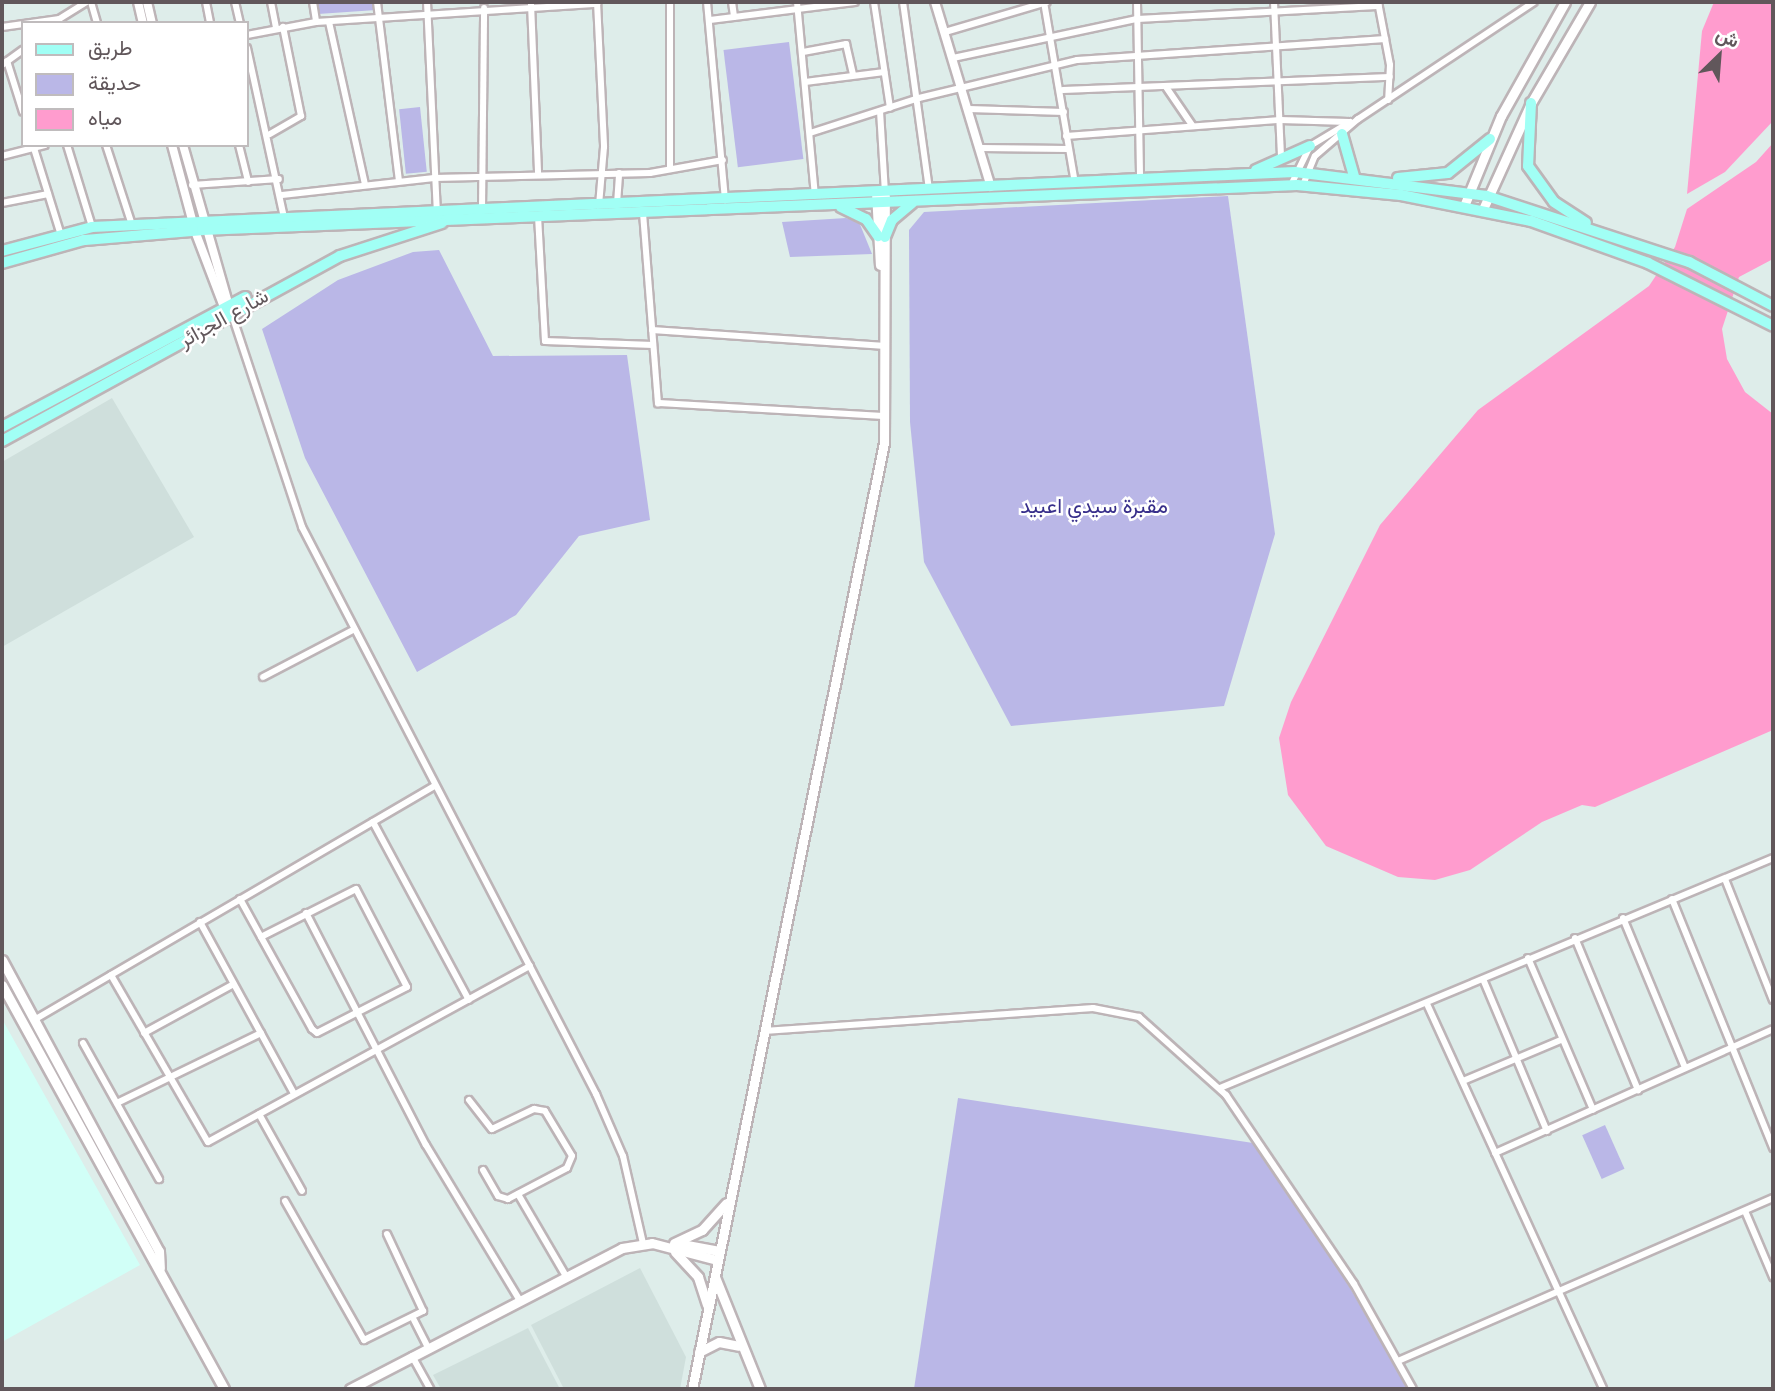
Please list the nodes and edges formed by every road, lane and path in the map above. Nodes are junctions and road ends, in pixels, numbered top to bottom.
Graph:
1 (86, 2) edge
2 (138, 2) edge
3 (147, 2) edge
4 (206, 2) edge
5 (234, 2) edge
6 (271, 2) edge
7 (313, 2) edge
8 (377, 2) edge
9 (427, 2) edge
10 (670, 2) edge
11 (707, 2) edge
12 (732, 2) edge
13 (855, 2) edge
14 (874, 2) edge
15 (903, 2) edge
16 (935, 2) edge
17 (1045, 2) edge
18 (1137, 2) edge
19 (1534, 2) edge
20 (1565, 2) edge
21 (1590, 2) edge
22 (514, 3) edge
23 (554, 3) edge
24 (597, 3) edge
25 (531, 4) junction
26 (1379, 4) edge
27 (797, 6) edge
28 (1274, 6) edge
29 (484, 8) junction
30 (68, 12) junction
31 (426, 17) junction
32 (734, 17) junction
33 (1136, 19) junction
34 (380, 20) junction
35 (710, 20) junction
36 (57, 21) edge
37 (70, 21) edge
38 (96, 21) edge
39 (143, 21) edge
40 (152, 21) edge
41 (210, 21) edge
42 (239, 21) edge
43 (316, 22) junction
44 (329, 22) junction
45 (21, 25) edge
46 (2, 27) edge
47 (280, 28) junction
48 (945, 32) junction
49 (1052, 34) junction
50 (248, 36) edge
51 (1385, 39) junction
52 (1277, 42) junction
53 (21, 51) edge
54 (248, 52) edge
55 (803, 52) junction
56 (1136, 53) junction
57 (953, 58) junction
58 (4, 63) edge
59 (1058, 63) junction
60 (884, 72) junction
61 (853, 75) junction
62 (1390, 77) junction
63 (805, 82) junction
64 (1279, 82) junction
65 (1166, 87) junction
66 (962, 88) junction
67 (1137, 88) junction
68 (1063, 90) junction
69 (919, 98) junction
70 (1388, 100) junction
71 (1531, 103) junction
72 (21, 107) edge
73 (890, 108) junction
74 (969, 109) junction
75 (880, 111) junction
76 (1064, 112) junction
77 (1280, 120) junction
78 (1358, 120) junction
79 (1349, 122) junction
80 (1192, 125) junction
81 (1138, 128) junction
82 (810, 133) junction
83 (270, 134) junction
84 (1342, 134) junction
85 (1066, 136) junction
86 (1490, 139) junction
87 (1310, 146) junction
88 (30, 147) edge
89 (33, 147) edge
90 (68, 147) edge
91 (107, 147) edge
92 (173, 147) edge
93 (183, 147) edge
94 (239, 147) edge
95 (981, 148) junction
96 (1068, 149) junction
97 (2, 156) edge
98 (1281, 157) junction
99 (723, 160) junction
100 (670, 169) junction
101 (601, 171) junction
102 (1252, 172) junction
103 (1294, 172) junction
104 (619, 173) junction
105 (1306, 173) junction
106 (538, 174) junction
107 (482, 176) junction
108 (1354, 176) junction
109 (434, 178) junction
110 (1140, 178) junction
111 (279, 179) junction
112 (1383, 180) junction
113 (399, 181) junction
114 (247, 182) junction
115 (1075, 183) junction
116 (192, 185) junction
117 (365, 185) junction
118 (1291, 185) junction
119 (1303, 185) junction
120 (991, 187) junction
121 (929, 190) junction
122 (1469, 193) junction
123 (48, 194) junction
124 (282, 195) junction
125 (816, 196) junction
126 (1487, 196) junction
127 (880, 198) junction
128 (725, 200) junction
129 (916, 201) junction
130 (2, 203) edge
131 (617, 204) junction
132 (599, 205) junction
133 (837, 205) junction
134 (1464, 206) junction
135 (1483, 209) junction
136 (482, 210) junction
137 (643, 212) junction
138 (447, 214) junction
139 (538, 216) junction
140 (284, 218) junction
141 (423, 220) junction
142 (132, 225) junction
143 (197, 226) junction
144 (92, 227) junction
145 (1599, 231) junction
146 (60, 232) junction
147 (882, 237) junction
148 (2, 251) edge
149 (2, 263) edge
150 (1773, 306) edge
151 (229, 312) junction
152 (1773, 326) edge
153 (652, 330) junction
154 (653, 345) junction
155 (885, 346) junction
156 (885, 416) junction
157 (2, 427) edge
158 (2, 442) edge
159 (353, 630) junction
160 (263, 677) dead end
161 (434, 786) junction
162 (373, 822) junction
163 (1773, 858) edge
164 (1725, 879) junction
165 (240, 899) junction
166 (1672, 900) junction
167 (306, 913) junction
168 (1623, 918) junction
169 (201, 922) junction
170 (261, 937) junction
171 (1575, 938) junction
172 (1528, 958) junction
173 (2, 960) edge
174 (530, 966) junction
175 (111, 975) junction
176 (1483, 979) junction
177 (234, 984) junction
178 (2, 985) edge
179 (469, 1000) junction
180 (1773, 1000) edge
181 (1427, 1004) junction
182 (361, 1013) junction
183 (34, 1020) junction
184 (1773, 1029) edge
185 (764, 1031) junction
186 (261, 1032) junction
187 (144, 1033) junction
188 (1561, 1040) junction
189 (83, 1043) dead end
190 (1731, 1047) junction
191 (379, 1049) junction
192 (1515, 1059) junction
193 (1685, 1068) junction
194 (170, 1079) junction
195 (1463, 1081) junction
196 (1220, 1088) junction
197 (1638, 1090) junction
198 (295, 1094) junction
199 (469, 1100) dead end
200 (117, 1103) junction
201 (1592, 1110) junction
202 (259, 1114) junction
203 (1547, 1131) junction
204 (1773, 1148) edge
205 (1495, 1153) junction
206 (483, 1170) dead end
207 (159, 1179) dead end
208 (302, 1191) dead end
209 (518, 1194) junction
210 (1773, 1198) edge
211 (728, 1199) junction
212 (285, 1201) dead end
213 (1745, 1211) junction
214 (387, 1234) dead end
215 (643, 1243) junction
216 (671, 1246) junction
217 (718, 1255) junction
218 (160, 1268) junction
219 (714, 1275) junction
220 (566, 1276) junction
221 (1773, 1277) edge
222 (1560, 1294) junction
223 (520, 1301) junction
224 (707, 1312) junction
225 (414, 1320) junction
226 (739, 1346) junction
227 (428, 1348) junction
228 (699, 1352) junction
229 (412, 1356) junction
230 (1398, 1361) junction
231 (224, 1389) edge
232 (350, 1389) edge
233 (430, 1389) edge
234 (692, 1389) edge
235 (760, 1389) edge
236 (1413, 1389) edge
237 (1603, 1389) edge

1 - 30 street
1 - 38 street
2 - 39 street
3 - 40 street
4 - 41 street
5 - 42 street
6 - 47 street
7 - 43 street
8 - 34 street
9 - 31 street
10 - 100 street
11 - 35 street
12 - 32 street
13 - 27 street
14 - 60 street
15 - 69 street
16 - 48 street
17 - 48 street
17 - 49 street
18 - 33 street
19 - 70 street
20 - 86 main road
21 - 71 main road
22 - 25 street
22 - 29 street
23 - 24 street
23 - 25 street
24 - 101 street
25 - 106 street
26 - 28 street
26 - 51 street
27 - 32 street
27 - 55 street
28 - 33 street
28 - 52 street
29 - 31 street
29 - 107 street
30 - 36 street
30 - 37 street
31 - 34 street
31 - 109 street
32 - 35 street
33 - 49 street
33 - 56 street
34 - 44 street
34 - 113 street
35 - 99 street
43 - 44 street
43 - 47 street
44 - 117 street
45 - 46 street
47 - 50 street
47 - 83 street
48 - 57 street
49 - 57 street
49 - 59 street
51 - 52 street
51 - 62 street
52 - 56 street
52 - 64 street
53 - 58 street
54 - 83 street
55 - 61 street
55 - 63 street
56 - 59 street
56 - 67 street
57 - 66 street
58 - 72 street
59 - 66 street
59 - 68 street
60 - 61 street
60 - 73 street
61 - 63 street
62 - 64 street
62 - 70 street
63 - 82 street
64 - 65 street
64 - 77 street
65 - 67 street
65 - 80 street
66 - 69 street
66 - 74 street
67 - 68 street
67 - 81 street
68 - 76 street
69 - 73 street
69 - 121 street
70 - 78 street
71 - 126 main road
71 - 145 main road
73 - 75 street
74 - 76 street
74 - 95 street
75 - 82 street
75 - 127 street
76 - 85 street
77 - 79 street
77 - 80 street
77 - 98 street
78 - 79 street
78 - 84 street
79 - 87 street
80 - 81 street
81 - 85 street
81 - 110 street
82 - 125 street
83 - 111 street
84 - 105 street
84 - 108 main road
85 - 96 street
86 - 112 main road
86 - 122 main road
87 - 98 main road
87 - 103 street
88 - 97 street
89 - 123 street
90 - 144 street
91 - 142 street
92 - 143 street
93 - 116 street
94 - 114 street
95 - 96 street
95 - 120 street
96 - 115 street
98 - 102 main road
99 - 100 street
99 - 128 street
100 - 104 street
101 - 104 street
101 - 106 street
101 - 132 street
102 - 103 main road
102 - 110 main road
103 - 105 main road
103 - 118 street
104 - 131 street
105 - 108 main road
105 - 119 street
106 - 107 street
107 - 109 street
107 - 136 street
108 - 112 main road
109 - 113 street
109 - 138 street
110 - 115 main road
111 - 114 street
111 - 124 street
112 - 122 main road
113 - 117 street
114 - 116 street
115 - 120 main road
116 - 143 street
117 - 124 street
118 - 119 main road
118 - 129 main road
119 - 134 main road
120 - 121 main road
121 - 127 main road
122 - 126 main road
122 - 134 main road
123 - 130 street
123 - 146 street
124 - 140 street
125 - 127 main road
125 - 128 main road
126 - 135 main road
126 - 145 main road
127 - 129 main road
127 - 133 main road
127 - 147 main road
128 - 131 main road
129 - 147 main road
131 - 132 main road
132 - 136 main road
133 - 137 main road
133 - 147 main road
134 - 135 main road
135 - 152 main road
136 - 138 main road
137 - 139 main road
137 - 153 street
138 - 139 main road
138 - 140 main road
138 - 141 main road
138 - 151 main road, شارع الجزائر
139 - 154 street
140 - 143 main road
141 - 143 main road
141 - 151 main road, شارع الجزائر
142 - 143 main road
142 - 144 main road
143 - 149 main road
143 - 151 street
144 - 146 main road
145 - 150 main road
146 - 148 main road
147 - 155 main road
151 - 157 main road, شارع الجزائر
151 - 158 main road, شارع الجزائر
151 - 159 street
153 - 154 street
153 - 155 street
154 - 156 street
155 - 156 main road
156 - 185 main road
159 - 160 street
159 - 161 street
161 - 162 street
161 - 174 street
162 - 165 street
162 - 179 street
163 - 164 street
164 - 166 street
164 - 180 street
165 - 169 street
165 - 170 street
166 - 168 street
166 - 190 street
167 - 170 street
167 - 182 street
167 - 182 street
168 - 171 street
168 - 193 street
169 - 175 street
169 - 177 street
170 - 182 street
171 - 172 street
171 - 197 street
172 - 176 street
172 - 188 street
173 - 183 main road
174 - 179 street
174 - 215 street
175 - 183 street
175 - 187 street
176 - 181 street
176 - 192 street
177 - 186 street
177 - 187 street
178 - 218 main road
179 - 191 street
181 - 195 street
181 - 196 street
182 - 191 street
183 - 218 main road
184 - 190 street
185 - 196 street
185 - 211 main road
186 - 194 street
186 - 198 street
187 - 194 street
188 - 192 street
188 - 201 street
189 - 200 street
190 - 193 street
190 - 204 street
191 - 198 street
191 - 223 street
192 - 195 street
192 - 203 street
193 - 197 street
194 - 200 street
194 - 202 street
195 - 205 street
196 - 230 street
197 - 201 street
198 - 202 street
199 - 209 street
200 - 207 street
201 - 203 street
202 - 208 street
203 - 205 street
205 - 222 street
206 - 209 street
209 - 220 street
210 - 213 street
211 - 216 main road
211 - 217 main road
212 - 225 street
213 - 221 street
213 - 222 street
214 - 225 street
215 - 216 main road
215 - 220 main road
216 - 217 main road
216 - 224 main road
217 - 219 main road
218 - 231 main road
219 - 224 main road
219 - 226 main road
220 - 223 main road
222 - 230 street
222 - 237 street
223 - 227 main road
224 - 228 main road
225 - 227 street
226 - 228 main road
226 - 235 main road
227 - 229 main road
228 - 234 main road
229 - 232 main road
229 - 233 street
230 - 236 street

